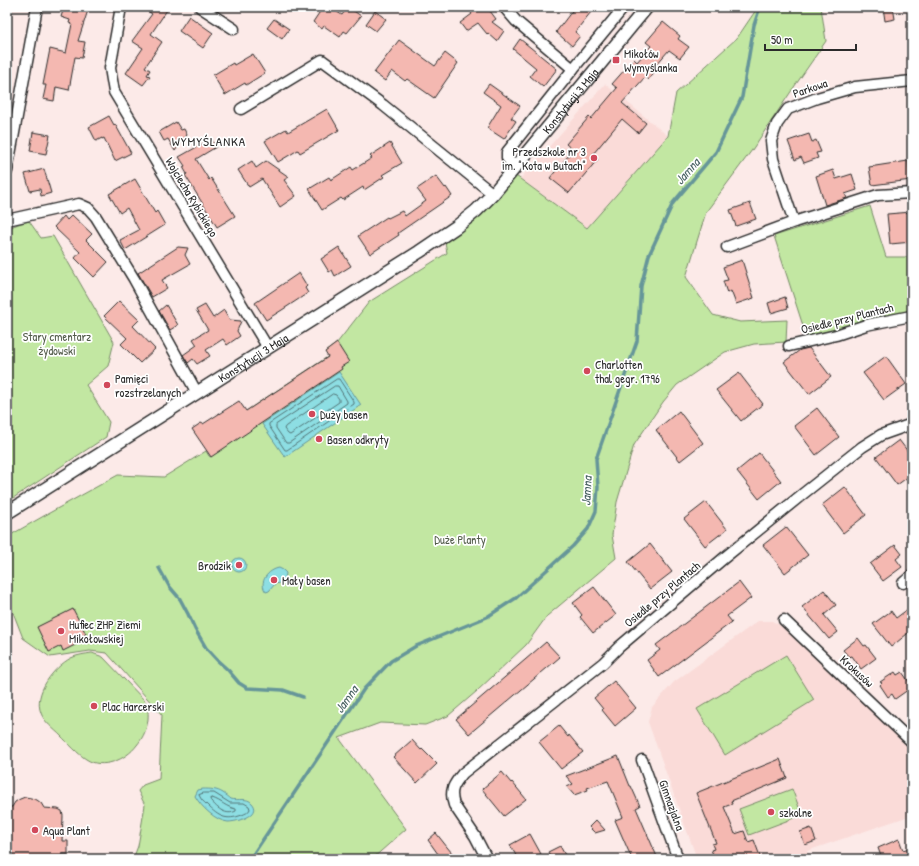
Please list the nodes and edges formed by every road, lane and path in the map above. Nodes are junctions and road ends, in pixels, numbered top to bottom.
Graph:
1 (37, 7) edge
2 (121, 7) edge
3 (200, 7) edge
4 (504, 7) edge
5 (624, 7) edge
6 (647, 7) edge
7 (234, 29) dead end
8 (573, 69) junction
9 (912, 81) edge
10 (241, 109) dead end
11 (515, 168) junction
12 (7, 171) edge
13 (912, 193) edge
14 (493, 194) junction
15 (7, 220) edge
16 (794, 222) junction
17 (727, 247) dead end
18 (912, 316) edge
19 (789, 346) dead end
20 (268, 348) junction
21 (197, 393) junction
22 (912, 424) edge
23 (7, 513) edge
24 (912, 575) edge
25 (903, 583) dead end
26 (784, 620) dead end
27 (912, 742) edge
28 (642, 760) dead end
29 (487, 859) edge
30 (678, 859) edge

1 - 12 street
2 - 20 street, Wojciecha Rybickiego
3 - 7 street
4 - 8 street
5 - 8 street
6 - 11 street, Konstytucji 3 Maja
8 - 11 street
9 - 16 street, Parkowa
10 - 14 street
11 - 14 street, Konstytucji 3 Maja
13 - 16 street
14 - 20 street, Konstytucji 3 Maja
15 - 21 street
16 - 17 street
18 - 19 street, Osiedle przy Plantach
20 - 21 street, Konstytucji 3 Maja
21 - 23 street, Konstytucji 3 Maja
22 - 29 street, Osiedle przy Plantach
24 - 25 street
26 - 27 street, Krokusów
28 - 30 street, Gimnazjalna

